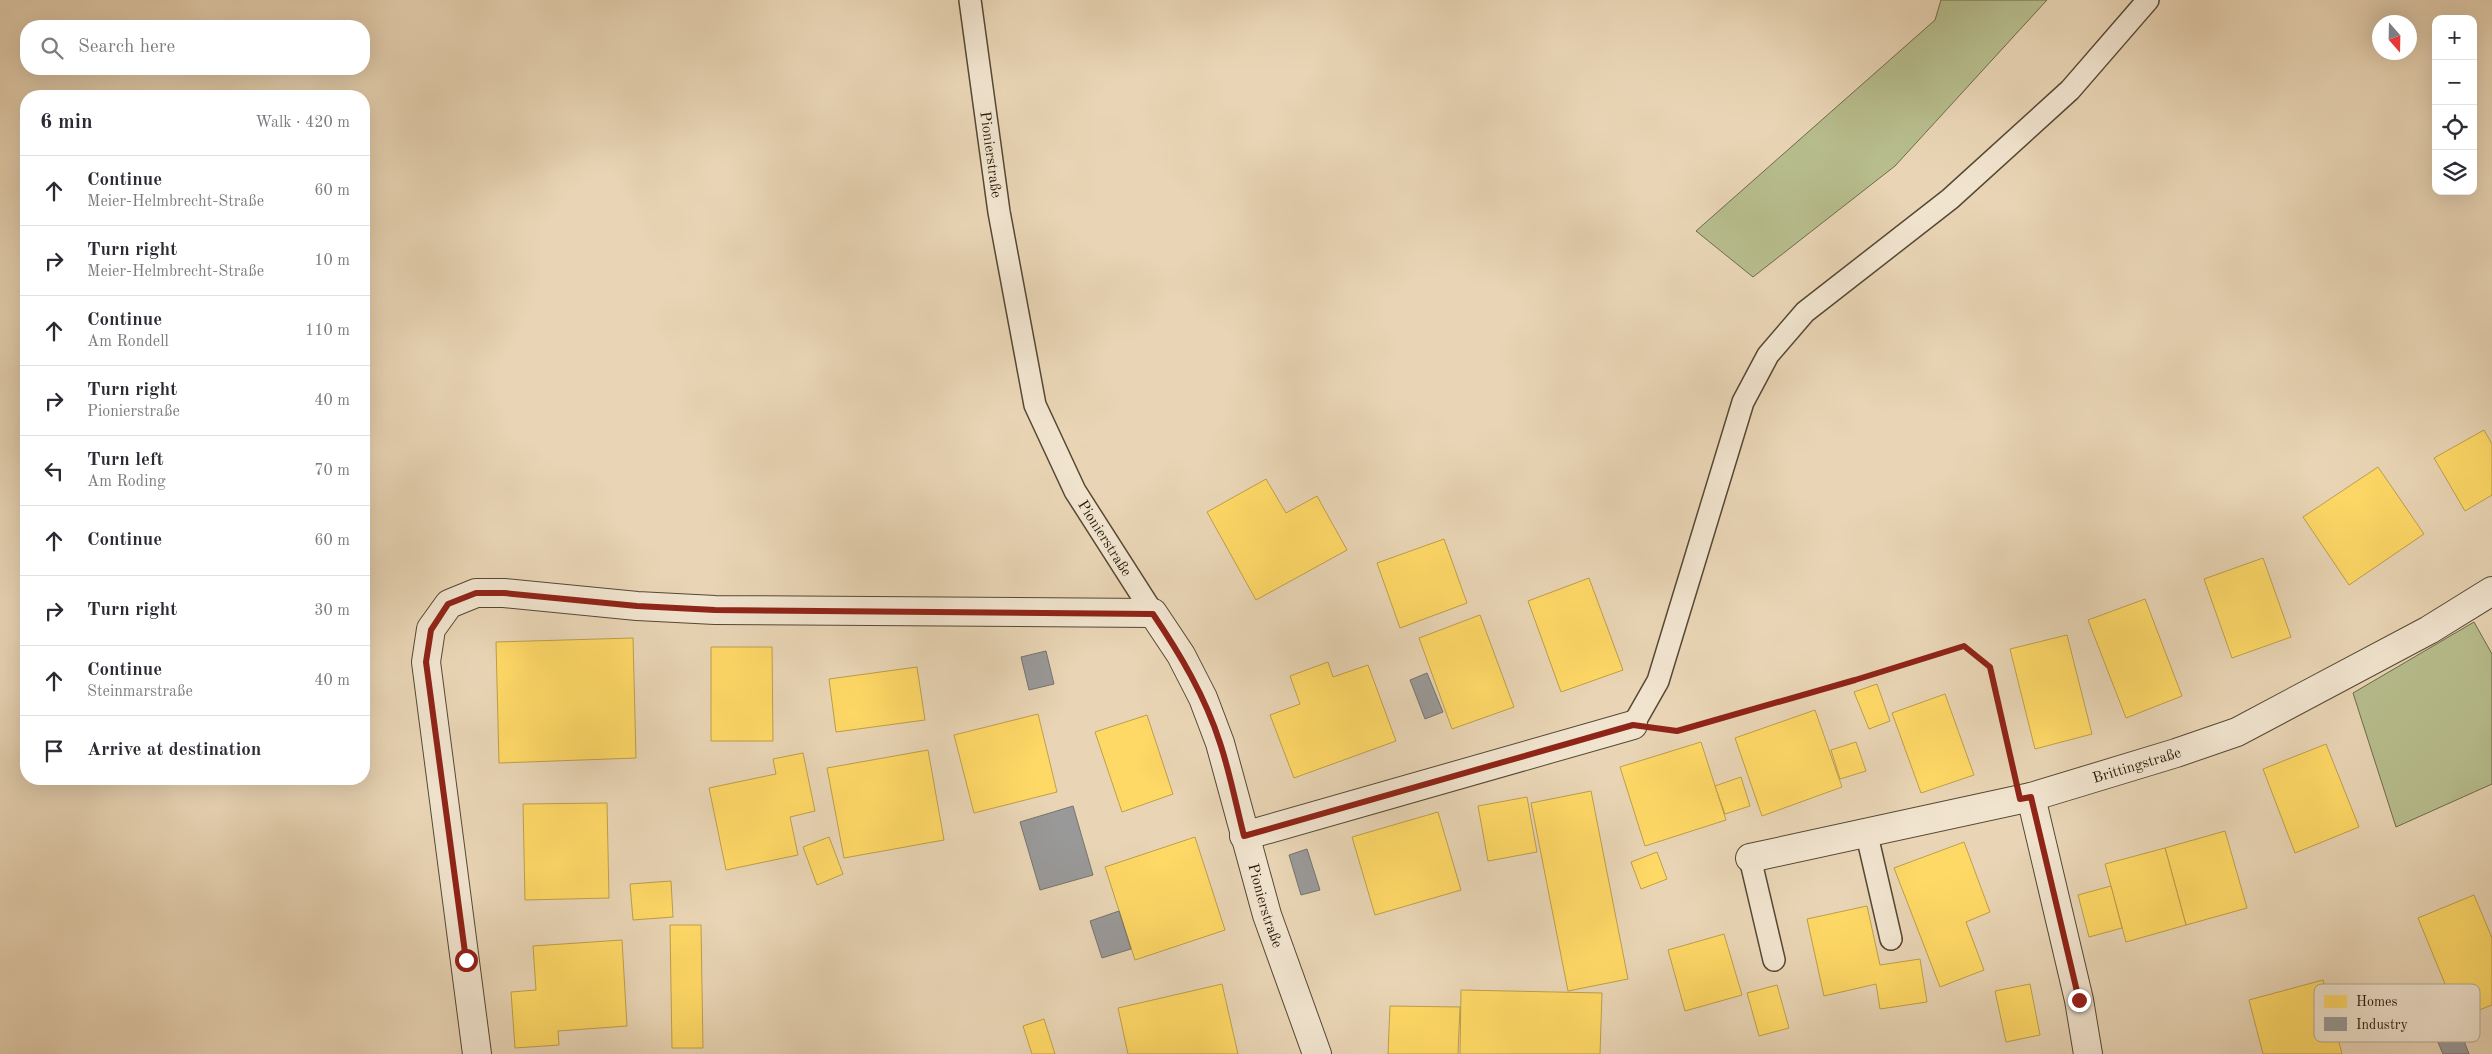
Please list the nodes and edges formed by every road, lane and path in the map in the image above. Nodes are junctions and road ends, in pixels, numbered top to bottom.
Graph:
1 (970, 0) edge
2 (2148, 0) edge
3 (2492, 591) edge
4 (1153, 614) junction
5 (1633, 725) junction
6 (2026, 798) junction
7 (1866, 831) junction
8 (1244, 836) junction
9 (1750, 858) joint
10 (1891, 938) dead end
11 (1774, 960) dead end
12 (477, 1054) edge
13 (1317, 1054) edge
14 (2088, 1054) edge

1 - 4 lane, Pionierstraße
2 - 5 lane
3 - 6 street, Brittingstraße
4 - 8 street, Pionierstraße
4 - 12 street
5 - 6 path
5 - 8 street
6 - 7 street, Brittingstraße
6 - 14 street
7 - 9 street, Brittingstraße
7 - 10 lane
8 - 13 street, Pionierstraße
9 - 11 lane

